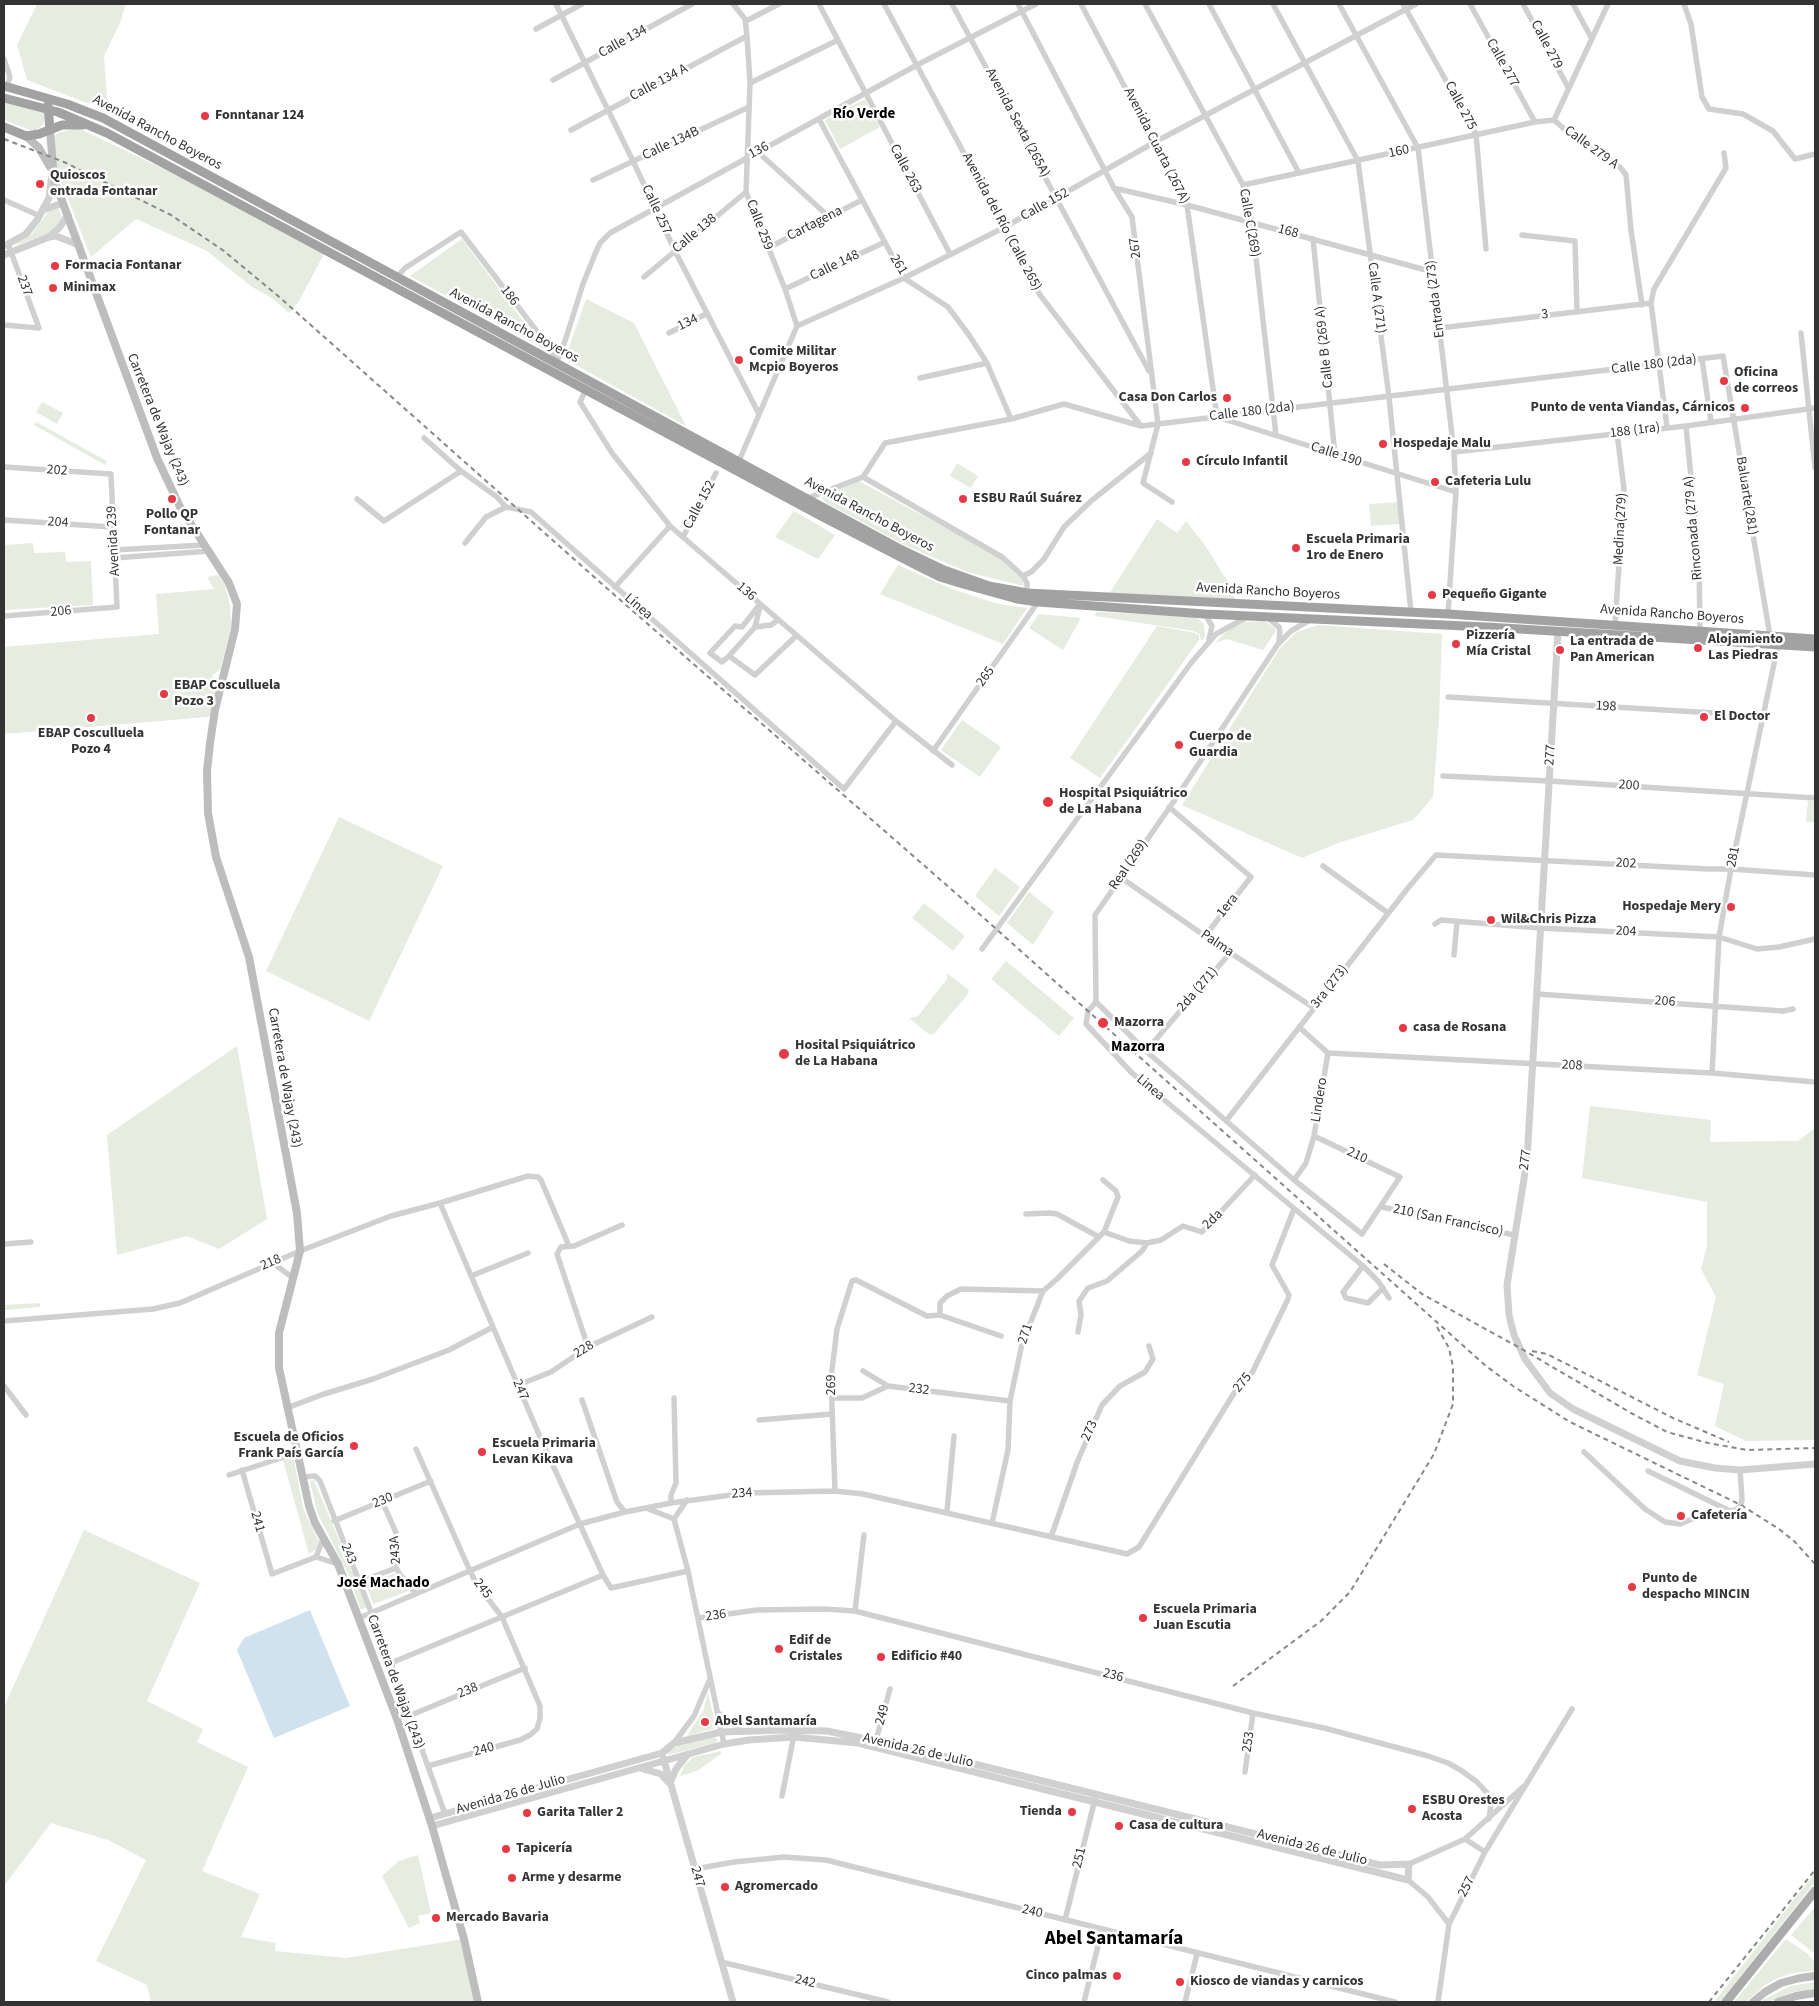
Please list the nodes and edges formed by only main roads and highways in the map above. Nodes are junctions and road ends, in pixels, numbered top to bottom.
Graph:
1 (6, 87) edge
2 (42, 97) junction
3 (4, 98) edge
4 (49, 109) junction
5 (4, 127) edge
6 (96, 128) junction
7 (50, 130) junction
8 (26, 136) junction
9 (52, 171) junction
10 (1815, 639) edge
11 (1815, 647) edge
12 (1815, 1892) edge
13 (1815, 1976) edge
14 (1815, 1993) edge
15 (478, 2002) edge
16 (1726, 2002) edge
17 (1753, 2002) edge
18 (1778, 2002) edge

1 - 2 highway, Avenida Rancho Boyeros
2 - 4 highway
2 - 10 highway, Avenida Rancho Boyeros
3 - 4 highway, Avenida Rancho Boyeros
4 - 6 highway, Avenida Rancho Boyeros
4 - 7 highway
5 - 8 highway
6 - 7 highway
6 - 11 highway, Avenida Rancho Boyeros
7 - 8 highway
7 - 9 main road, Carretera de Wajay (243)
8 - 9 main road, Carretera de Wajay (243)
9 - 15 main road, Carretera de Wajay (243)
12 - 16 main road
13 - 17 main road
14 - 18 main road

